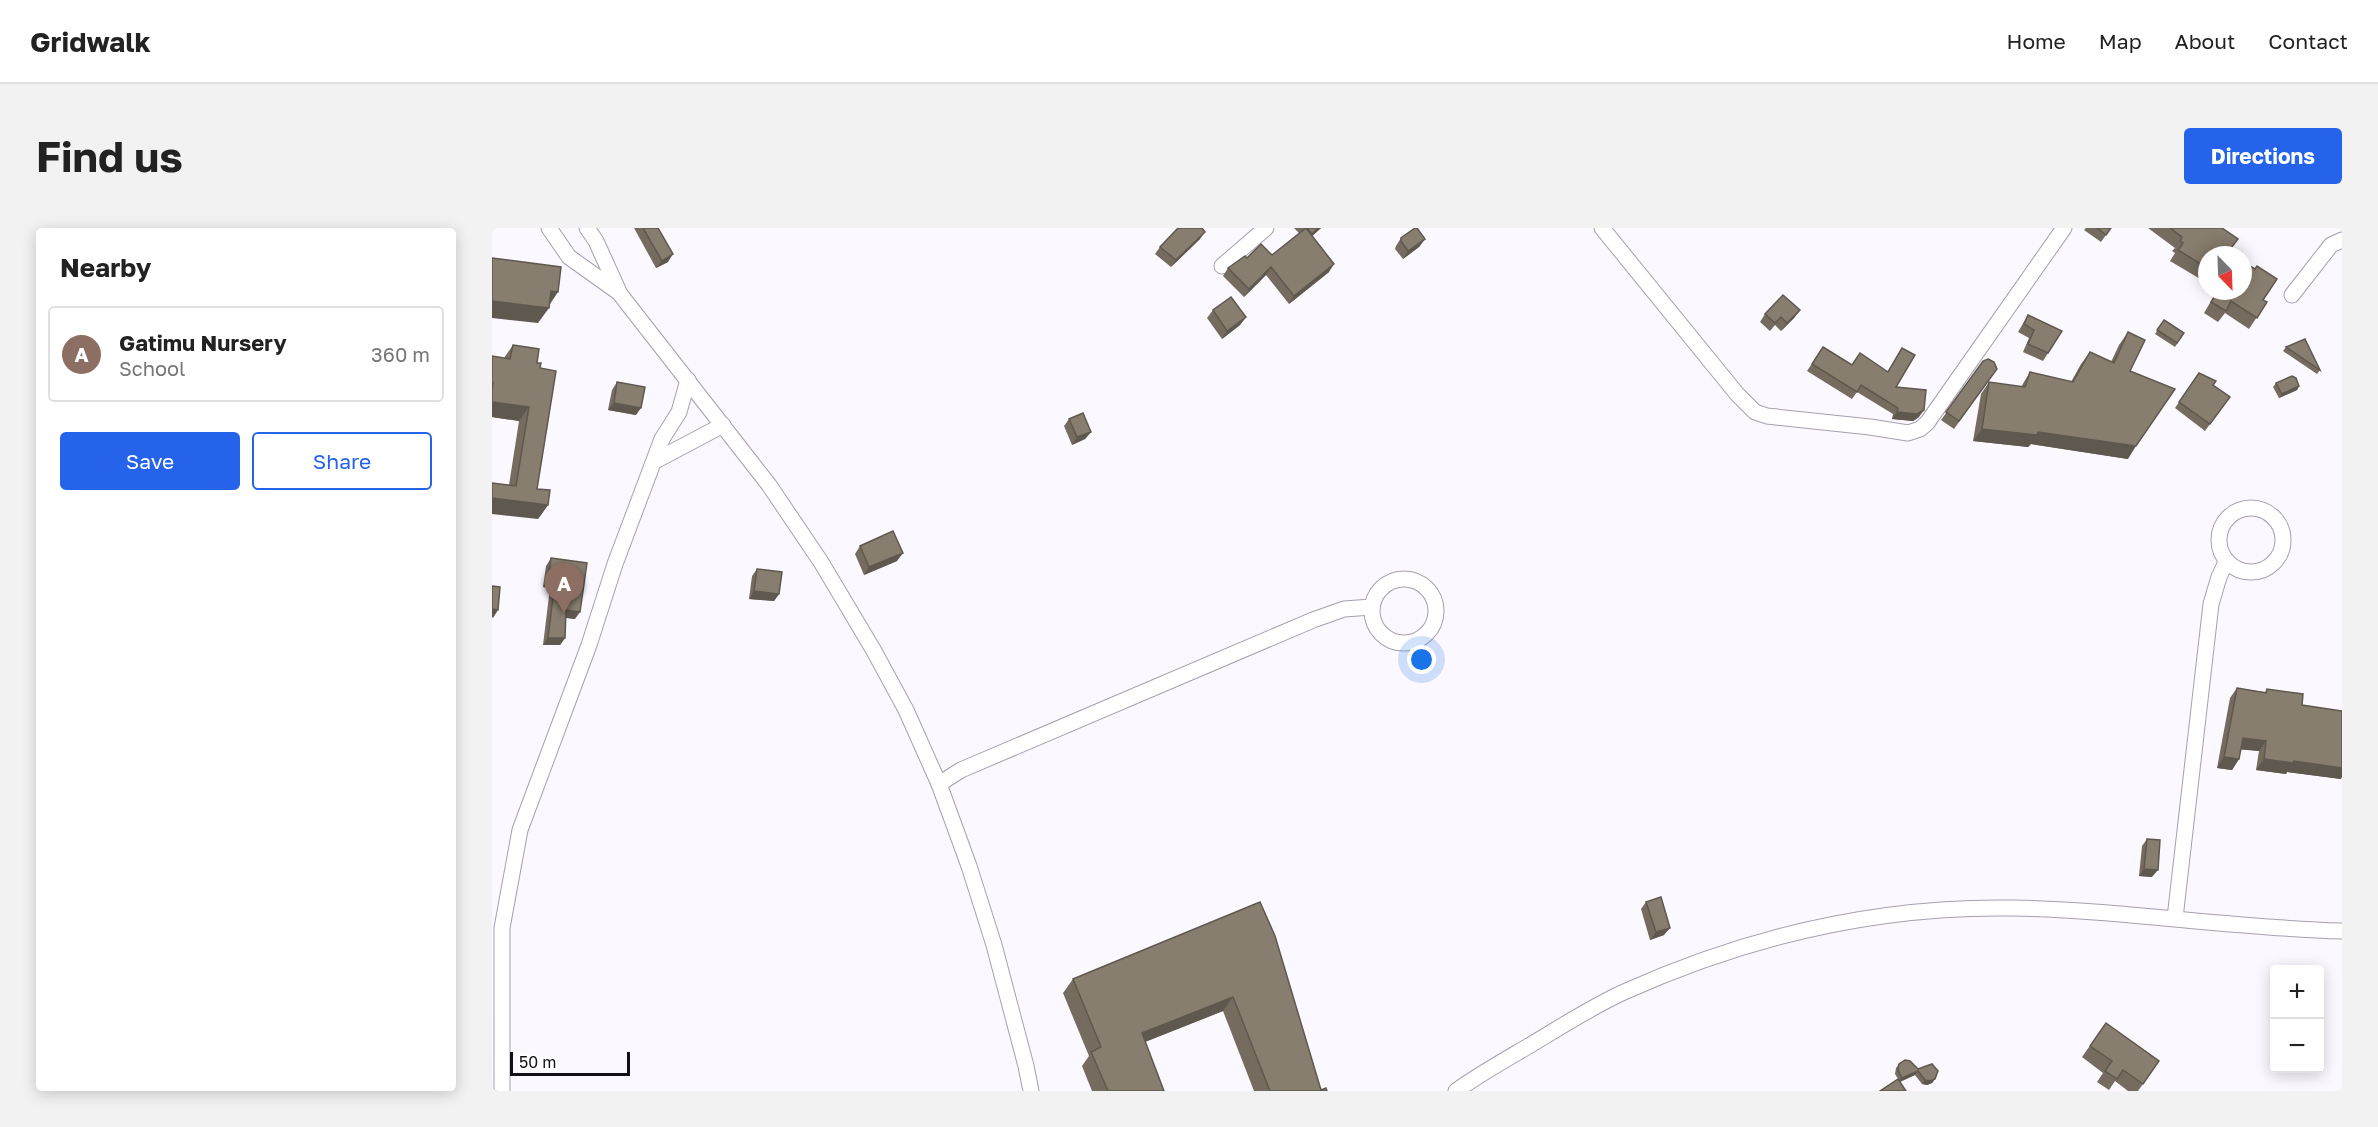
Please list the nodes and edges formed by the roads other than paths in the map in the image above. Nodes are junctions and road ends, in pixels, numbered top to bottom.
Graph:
1 (549, 228) edge
2 (587, 228) edge
3 (1266, 228) edge
4 (1602, 228) edge
5 (2064, 228) edge
6 (2342, 240) edge
7 (1222, 266) dead end
8 (620, 294) junction
9 (2292, 295) dead end
10 (688, 380) junction
11 (723, 425) junction
12 (655, 461) junction
13 (2226, 562) junction
14 (1372, 608) junction
15 (939, 784) junction
16 (2175, 918) junction
17 (2342, 931) edge
18 (502, 1091) edge
19 (1031, 1091) edge
20 (1456, 1091) edge

1 - 8 street
2 - 8 street
3 - 7 street
4 - 5 street
6 - 9 street
8 - 10 street
10 - 11 street
10 - 12 street
11 - 12 street
11 - 15 street
12 - 18 street
13 - 13 street
13 - 16 street
14 - 14 street
14 - 15 street
15 - 19 street
16 - 17 street
16 - 20 street

